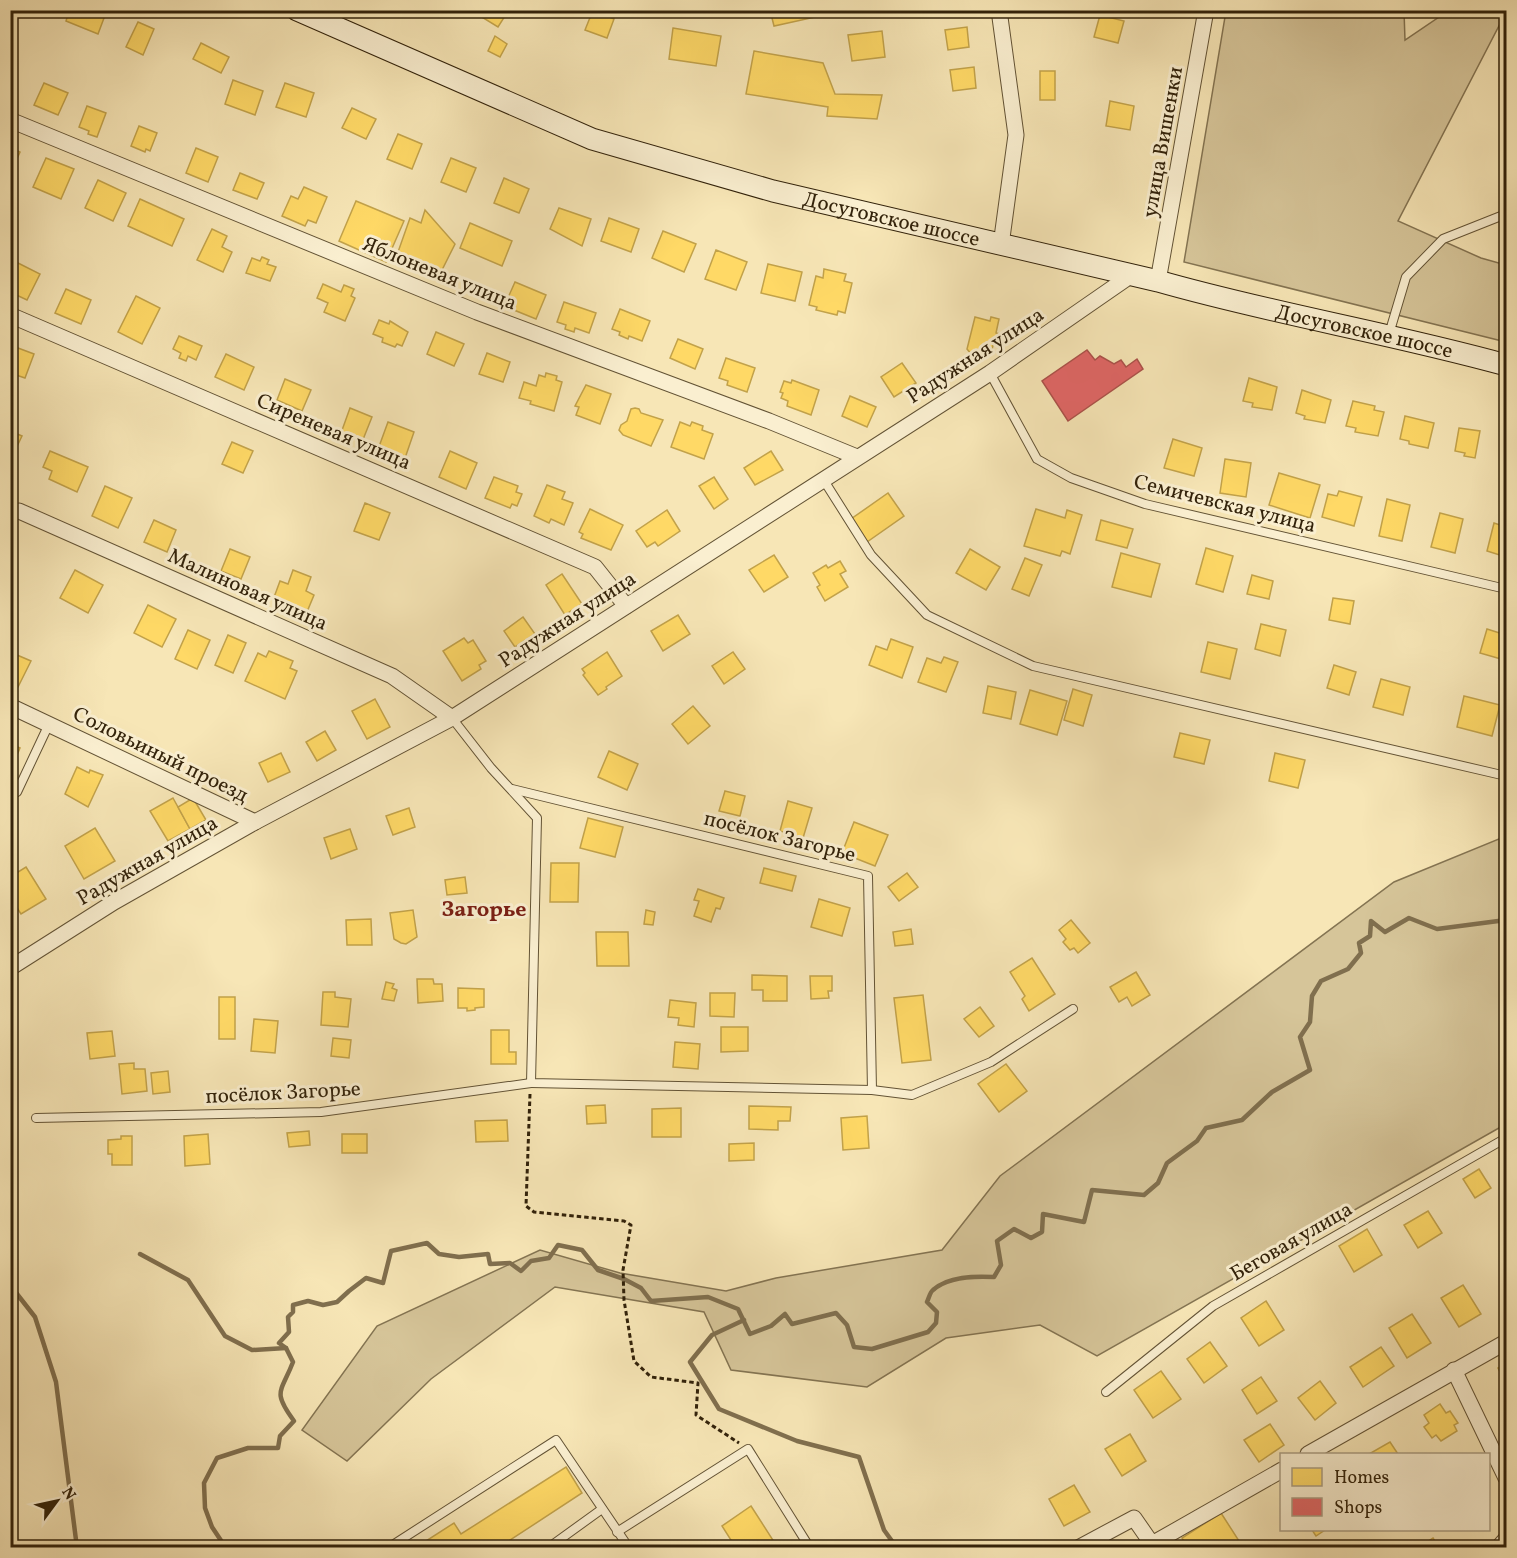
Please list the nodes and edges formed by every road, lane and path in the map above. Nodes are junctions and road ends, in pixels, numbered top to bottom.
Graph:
1 (297, 10) edge
2 (999, 10) edge
3 (1206, 10) edge
4 (10, 120) edge
5 (1506, 214) edge
6 (1001, 244) junction
7 (1130, 276) junction
8 (1158, 281) junction
9 (10, 315) edge
10 (1388, 336) junction
11 (1506, 365) edge
12 (990, 372) junction
13 (857, 457) junction
14 (823, 479) junction
15 (19, 511) dead end
16 (1506, 589) edge
17 (626, 606) junction
18 (10, 706) edge
19 (452, 718) junction
20 (49, 724) junction
21 (1506, 776) edge
22 (510, 789) junction
23 (17, 792) dead end
24 (255, 822) junction
25 (10, 968) edge
26 (1073, 1009) dead end
27 (531, 1083) junction
28 (872, 1090) junction
29 (36, 1118) dead end
30 (1506, 1138) edge
31 (1506, 1342) edge
32 (1454, 1370) junction
33 (1106, 1392) dead end
34 (748, 1449) junction
35 (1311, 1453) edge
36 (1280, 1471) edge
37 (1506, 1478) edge
38 (602, 1509) junction
39 (617, 1532) junction
40 (1506, 1539) edge
41 (388, 1548) edge
42 (548, 1548) edge
43 (629, 1548) edge
44 (810, 1548) edge
45 (1078, 1548) edge
46 (1498, 1548) edge

1 - 6 main road, Досуговское шоссе
2 - 6 street
3 - 8 street, улица Вишенки
4 - 13 street, Яблоневая улица
5 - 10 lane
6 - 7 main road, Досуговское шоссе
7 - 8 main road, Досуговское шоссе
7 - 12 street, Радужная улица
8 - 10 main road, Досуговское шоссе
9 - 17 street, Сиреневая улица
10 - 11 main road, Досуговское шоссе
12 - 13 street, Радужная улица
12 - 16 lane, Семичевская улица
13 - 14 street, Радужная улица
14 - 17 street, Радужная улица
14 - 21 lane
15 - 19 street, Малиновая улица
17 - 19 street, Радужная улица
18 - 20 street, Соловьиный проезд
19 - 22 lane
19 - 24 street, Радужная улица
20 - 23 lane
20 - 24 street, Соловьиный проезд
22 - 27 lane
22 - 28 lane, посёлок Загорье
24 - 25 street, Радужная улица
26 - 28 lane, посёлок Загорье
27 - 28 lane, посёлок Загорье
27 - 29 lane, посёлок Загорье
27 - 34 path
30 - 33 lane, Беговая улица
31 - 32 street
32 - 35 street
32 - 37 street
34 - 39 lane
34 - 44 lane
36 - 45 street
38 - 39 lane
38 - 41 lane
38 - 42 lane
39 - 43 lane
40 - 46 street

